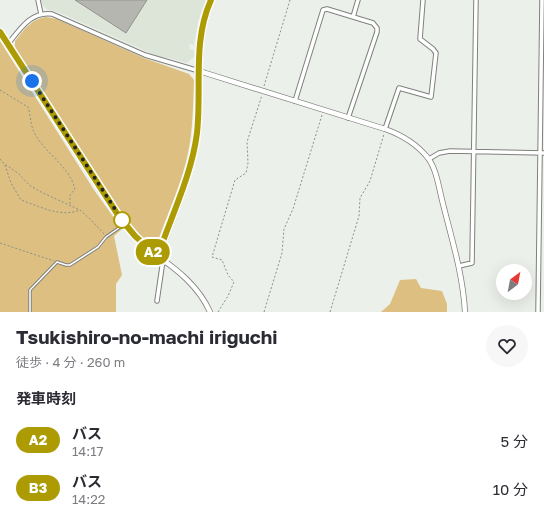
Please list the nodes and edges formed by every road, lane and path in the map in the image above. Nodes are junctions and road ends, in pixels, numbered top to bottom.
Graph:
1 (38, 0) edge
2 (211, 0) edge
3 (290, 0) edge
4 (358, 0) edge
5 (423, 0) edge
6 (476, 0) edge
7 (542, 0) edge
8 (41, 14) junction
9 (353, 17) junction
10 (0, 32) edge
11 (8, 44) junction
12 (199, 71) junction
13 (0, 90) edge
14 (263, 92) junction
15 (295, 101) junction
16 (324, 110) junction
17 (348, 118) junction
18 (385, 129) junction
19 (473, 152) junction
20 (542, 153) edge
21 (428, 159) junction
22 (0, 160) edge
23 (5, 164) junction
24 (70, 204) junction
25 (80, 210) junction
26 (124, 224) junction
27 (106, 237) junction
28 (0, 243) edge
29 (156, 255) junction
30 (163, 260) junction
31 (56, 262) junction
32 (459, 266) junction
33 (156, 302) dead end
34 (30, 312) edge
35 (210, 312) edge
36 (218, 312) edge
37 (264, 312) edge
38 (330, 312) edge
39 (465, 312) edge
40 (538, 312) edge

1 - 8 street
2 - 12 main road
3 - 14 path
4 - 9 street
5 - 18 street
6 - 19 street
7 - 20 street
8 - 11 street
8 - 12 street
9 - 15 street
9 - 17 street
10 - 11 main road
11 - 26 main road
12 - 14 street
12 - 29 main road
13 - 24 path
14 - 15 street
14 - 36 path
15 - 16 street
16 - 17 street
16 - 37 path
17 - 18 street
18 - 21 street
18 - 38 path
19 - 20 street
19 - 21 street
19 - 32 street
20 - 40 street
21 - 32 street
22 - 23 path
23 - 24 path
23 - 25 path
24 - 25 path
25 - 27 path
26 - 27 lane
26 - 29 main road
27 - 31 lane
28 - 31 path
29 - 30 street
30 - 33 street
30 - 35 street
31 - 34 lane
32 - 39 street

